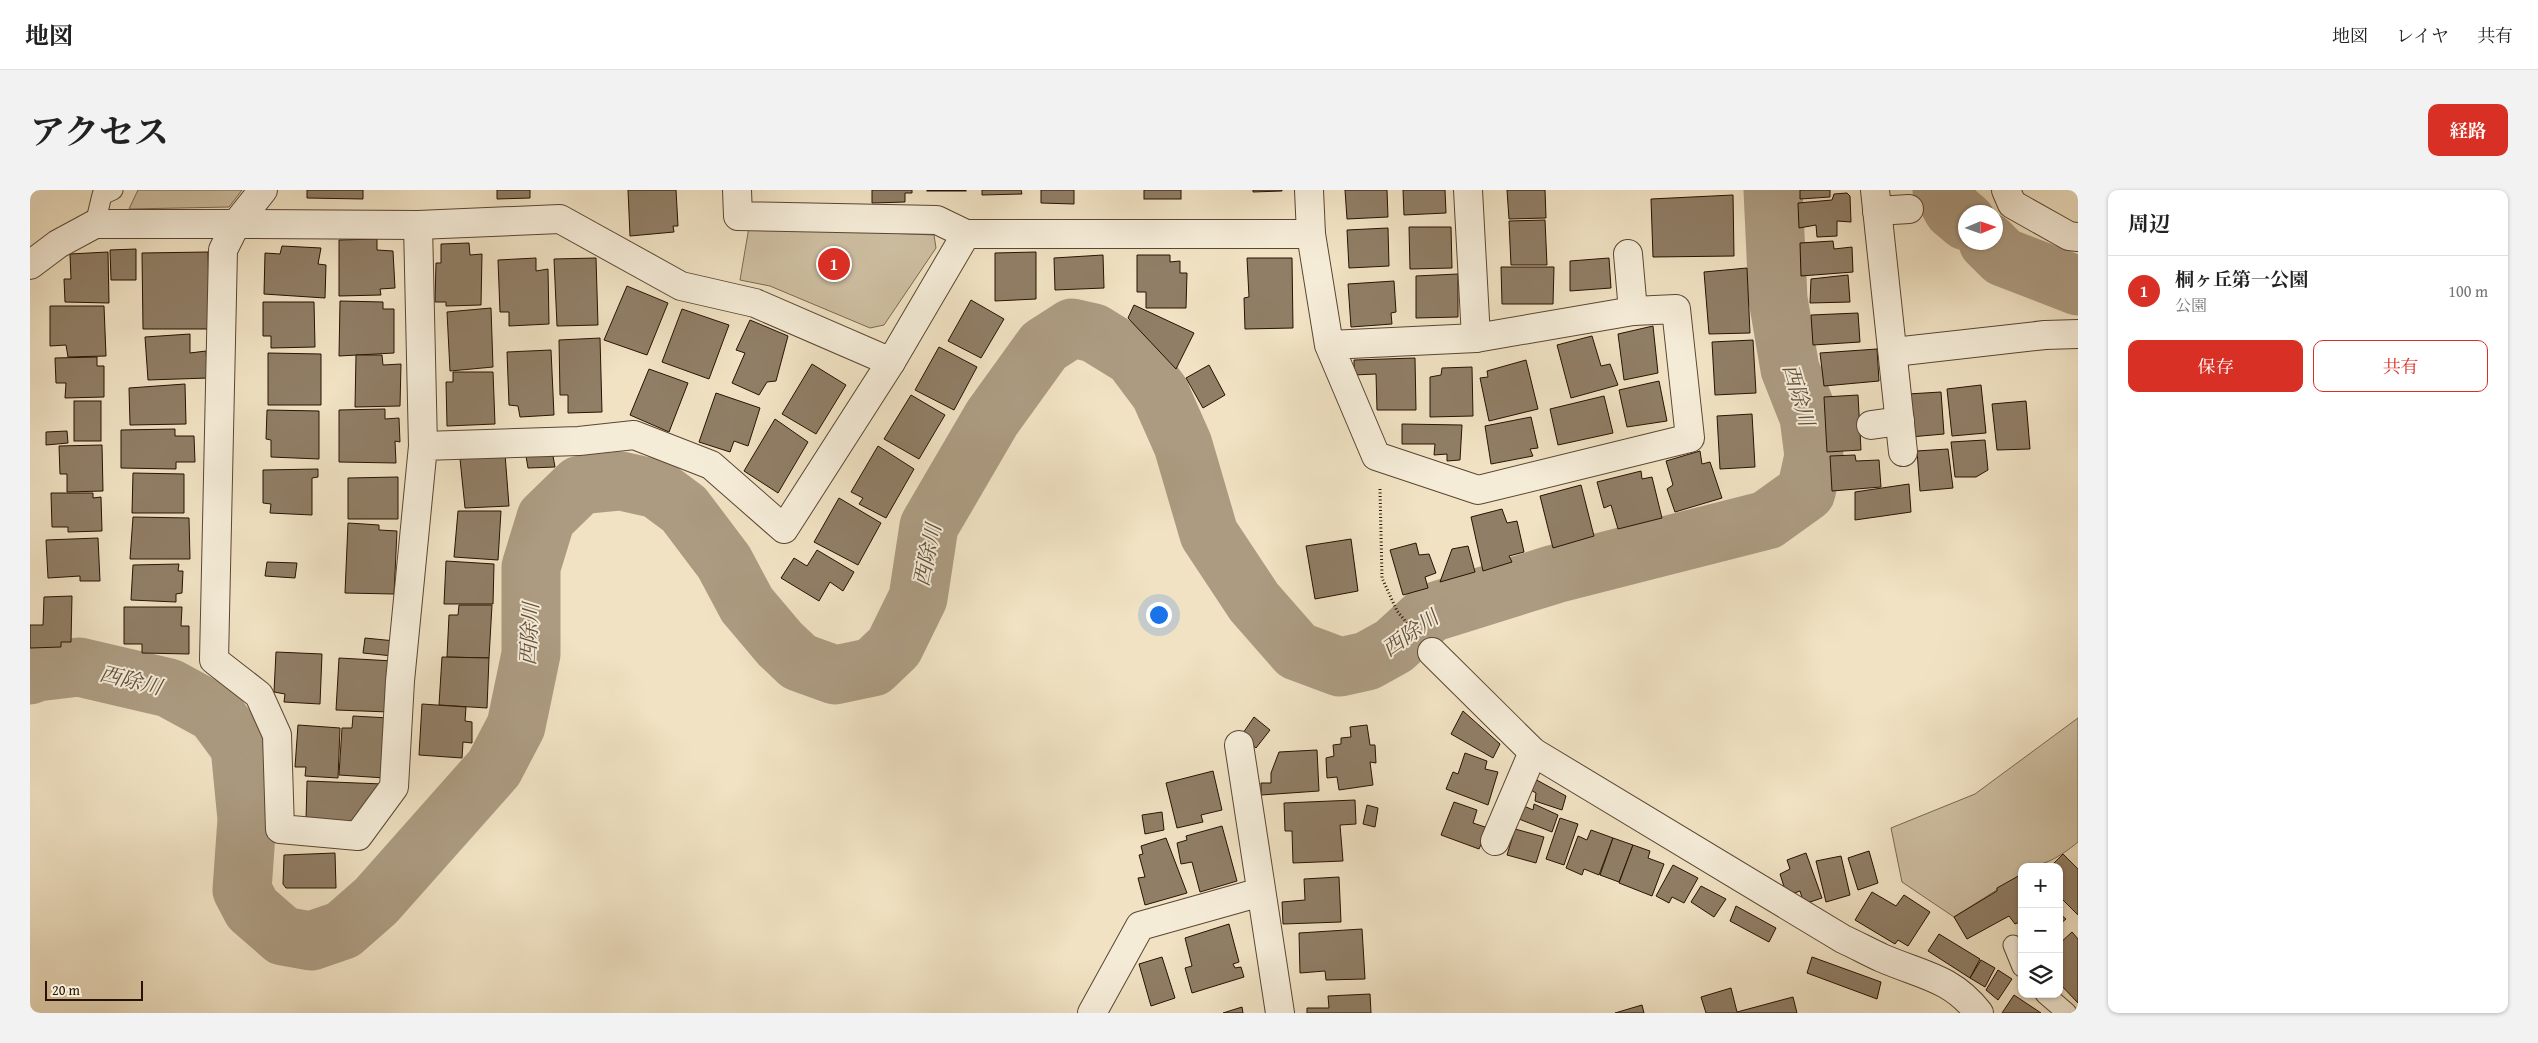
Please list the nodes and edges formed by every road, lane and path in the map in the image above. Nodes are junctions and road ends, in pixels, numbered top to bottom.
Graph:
1 (113, 190) edge
2 (263, 190) edge
3 (737, 190) edge
4 (1309, 190) edge
5 (1468, 190) edge
6 (2006, 190) edge
7 (1876, 200) edge
8 (1909, 209) dead end
9 (94, 224) junction
10 (236, 224) junction
11 (418, 225) junction
12 (966, 234) junction
13 (1311, 234) junction
14 (2078, 237) edge
15 (1628, 254) dead end
16 (30, 264) edge
17 (1634, 311) junction
18 (2078, 334) edge
19 (1476, 338) junction
20 (1329, 345) junction
21 (1894, 352) junction
22 (892, 362) junction
23 (1900, 421) junction
24 (1871, 425) dead end
25 (423, 446) junction
26 (1903, 452) dead end
27 (1376, 456) junction
28 (1397, 611) dead end
29 (1432, 652) dead end
30 (1239, 745) dead end
31 (1532, 752) junction
32 (1495, 841) dead end
33 (1261, 892) junction
34 (2013, 945) dead end
35 (2018, 957) edge
36 (2049, 998) edge
37 (1092, 1013) edge
38 (1280, 1013) edge
39 (1979, 1013) edge
40 (2067, 1013) edge

1 - 9 lane
2 - 10 street
3 - 12 street
4 - 13 street
5 - 19 street
6 - 14 street
7 - 8 street
7 - 21 street
9 - 10 street
9 - 16 street
10 - 11 street
10 - 25 street
11 - 22 street
11 - 25 street
12 - 13 street
12 - 22 street
13 - 20 street
15 - 17 street
17 - 19 street
17 - 27 street
18 - 21 street
19 - 20 street
20 - 27 street
21 - 23 street
22 - 25 street
23 - 24 street
23 - 26 street
27 - 28 path
29 - 31 street
30 - 33 street
31 - 32 street
31 - 39 street
33 - 37 street
33 - 38 street
34 - 35 lane
36 - 40 lane

